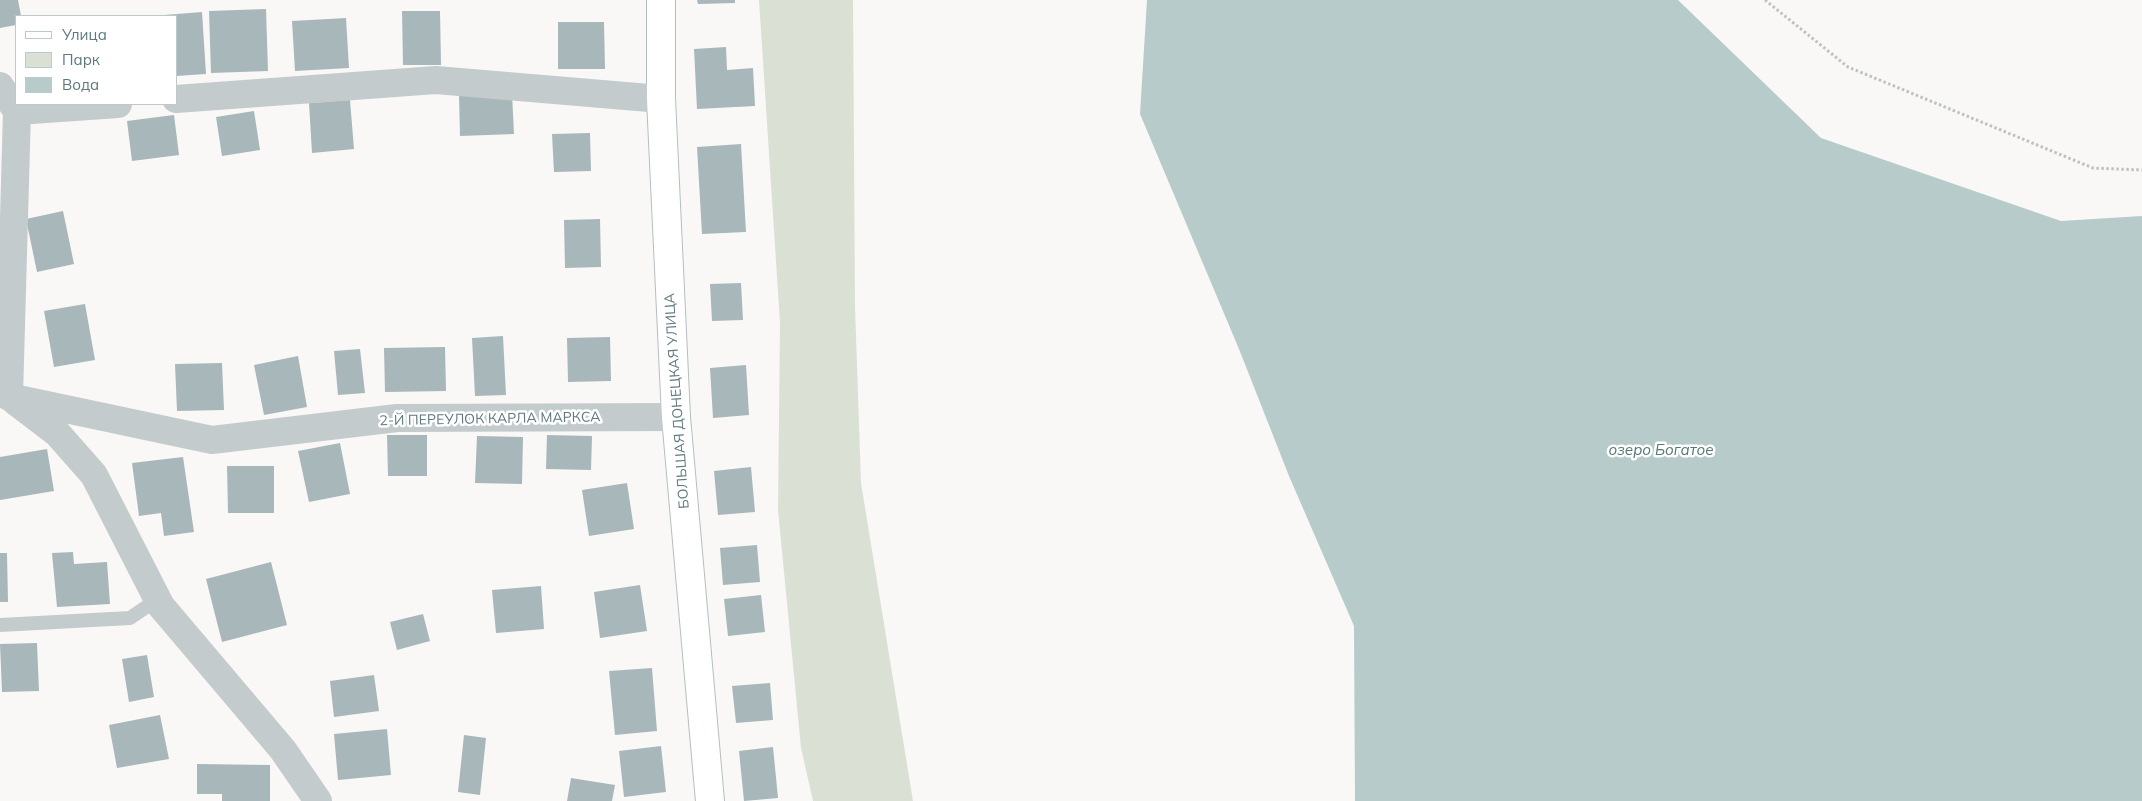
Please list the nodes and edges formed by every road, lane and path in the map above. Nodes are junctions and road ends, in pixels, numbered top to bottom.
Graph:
1 (661, 0) edge
2 (1765, 0) edge
3 (0, 86) edge
4 (661, 98) junction
5 (178, 100) edge
6 (104, 105) edge
7 (17, 111) junction
8 (2142, 170) edge
9 (5, 393) edge
10 (676, 417) junction
11 (158, 599) junction
12 (0, 625) edge
13 (318, 801) edge
14 (710, 801) edge

1 - 4 street, БОЛЬШАЯ ДОНЕЦКАЯ УЛИЦА
2 - 8 path
3 - 7 street
4 - 5 street
4 - 10 street, БОЛЬШАЯ ДОНЕЦКАЯ УЛИЦА
6 - 7 street
7 - 9 street
9 - 10 street, 2-Й ПЕРЕУЛОК КАРЛА МАРКСА
9 - 11 street
10 - 14 street, БОЛЬШАЯ ДОНЕЦКАЯ УЛИЦА
11 - 12 lane
11 - 13 street

